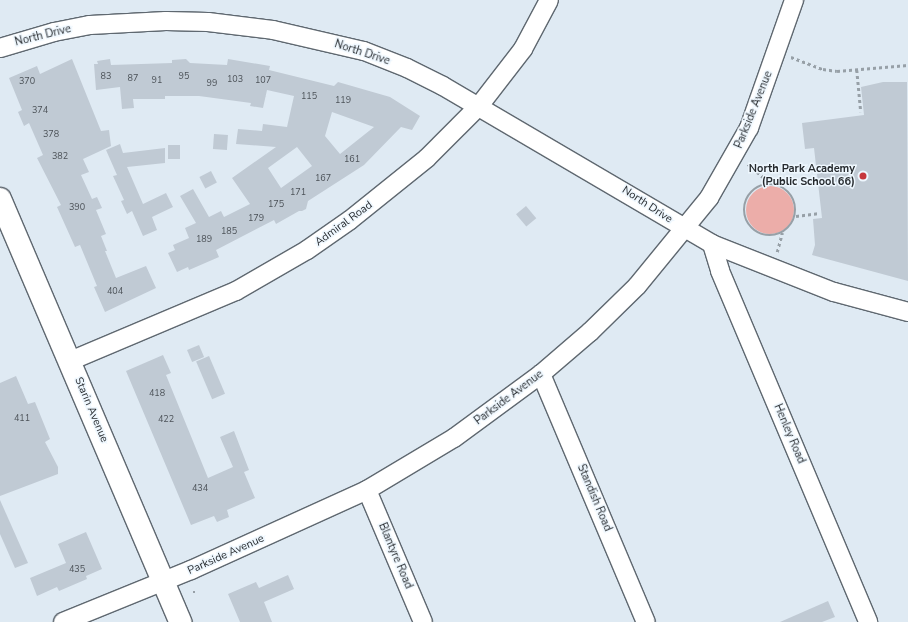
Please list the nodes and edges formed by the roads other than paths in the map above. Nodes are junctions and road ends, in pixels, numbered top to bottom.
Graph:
1 (549, 0) edge
2 (794, 0) edge
3 (0, 48) edge
4 (479, 106) junction
5 (0, 199) edge
6 (684, 230) junction
7 (712, 244) junction
8 (908, 312) edge
9 (70, 361) junction
10 (541, 374) junction
11 (367, 490) junction
12 (163, 581) junction
13 (63, 622) edge
14 (180, 622) edge
15 (423, 622) edge
16 (646, 622) edge
17 (868, 622) edge

1 - 4 street, Admiral Road
2 - 6 street, Parkside Avenue
3 - 4 street, North Drive
4 - 6 street, North Drive
4 - 9 street, Admiral Road
5 - 9 street, Starin Avenue
6 - 7 street, North Drive
6 - 10 street, Parkside Avenue
7 - 8 street
7 - 17 street, Henley Road
9 - 12 street, Starin Avenue
10 - 11 street, Parkside Avenue
10 - 16 street, Standish Road
11 - 12 street, Parkside Avenue
11 - 15 street, Blantyre Road
12 - 13 street, Parkside Avenue
12 - 14 street, Starin Avenue

